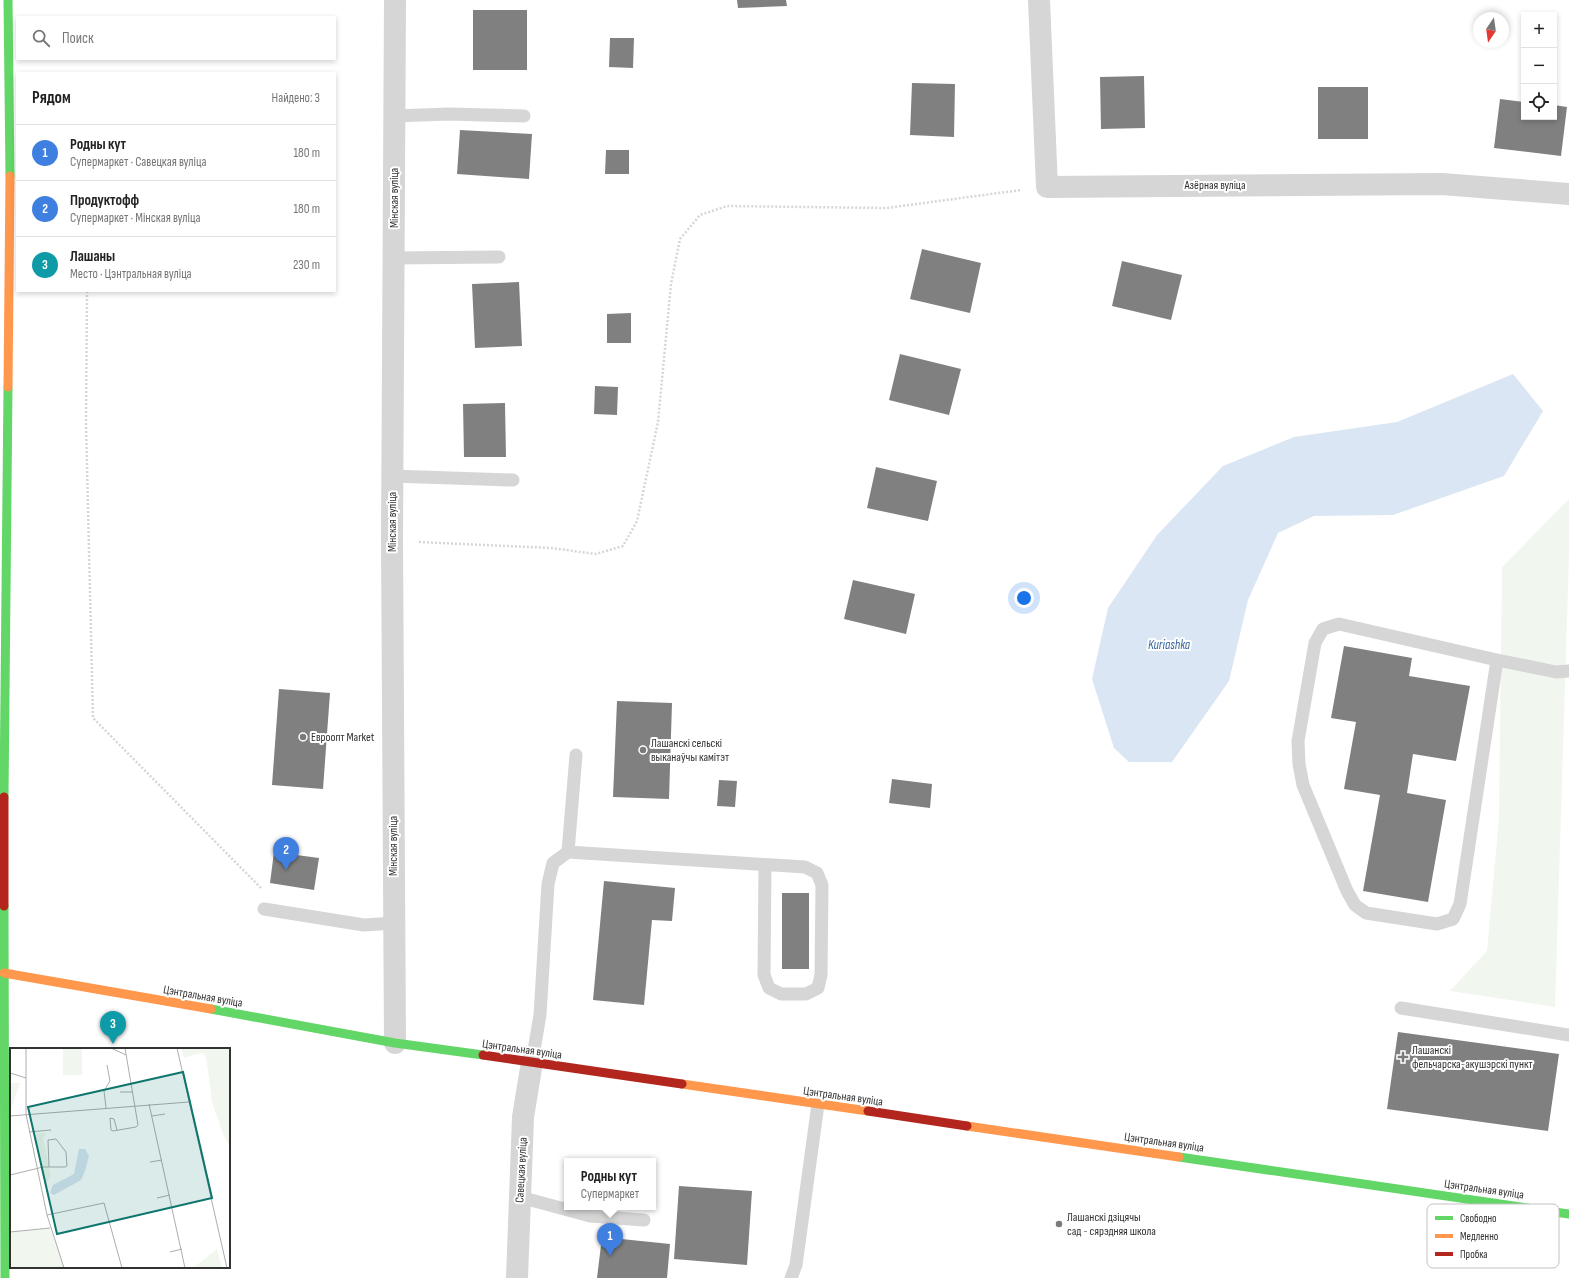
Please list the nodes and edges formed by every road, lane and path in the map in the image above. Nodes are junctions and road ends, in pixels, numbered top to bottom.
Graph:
1 (8, 0) edge
2 (395, 0) edge
3 (1039, 0) edge
4 (394, 116) junction
5 (524, 116) dead end
6 (1048, 187) junction
7 (1569, 194) edge
8 (499, 257) dead end
9 (393, 258) junction
10 (87, 292) edge
11 (392, 476) junction
12 (513, 480) dead end
13 (392, 540) junction
14 (1497, 660) junction
15 (1569, 671) edge
16 (576, 755) dead end
17 (568, 852) junction
18 (765, 865) junction
19 (264, 909) joint
20 (394, 924) junction
21 (4, 973) junction
22 (1401, 1008) dead end
23 (1569, 1035) edge
24 (395, 1043) junction
25 (532, 1062) junction
26 (818, 1104) junction
27 (520, 1197) junction
28 (1501, 1204) edge
29 (564, 1209) edge
30 (568, 1210) edge
31 (1559, 1213) edge
32 (1569, 1214) edge
33 (644, 1220) dead end
34 (6, 1278) edge
35 (518, 1278) edge
36 (790, 1278) edge

1 - 21 main road
2 - 4 street, Мінская вуліца
3 - 6 street
4 - 5 lane
4 - 9 street, Мінская вуліца
6 - 7 street, Азёрная вуліца
6 - 13 path
8 - 9 lane
9 - 11 street, Мінская вуліца
10 - 19 path
11 - 12 lane
11 - 13 street, Мінская вуліца
13 - 20 street, Мінская вуліца
14 - 14 lane
14 - 15 lane
16 - 17 lane
17 - 18 lane
17 - 25 lane
18 - 18 lane
19 - 20 lane
20 - 24 street, Мінская вуліца
21 - 24 main road, Цэнтральная вуліца
21 - 34 main road
22 - 23 lane
24 - 25 main road, Цэнтральная вуліца
25 - 26 main road, Цэнтральная вуліца
25 - 27 street, Савецкая вуліца
26 - 28 main road, Цэнтральная вуліца
26 - 36 lane
27 - 29 lane
27 - 35 street, Савецкая вуліца
30 - 33 lane
31 - 32 main road, Цэнтральная вуліца

